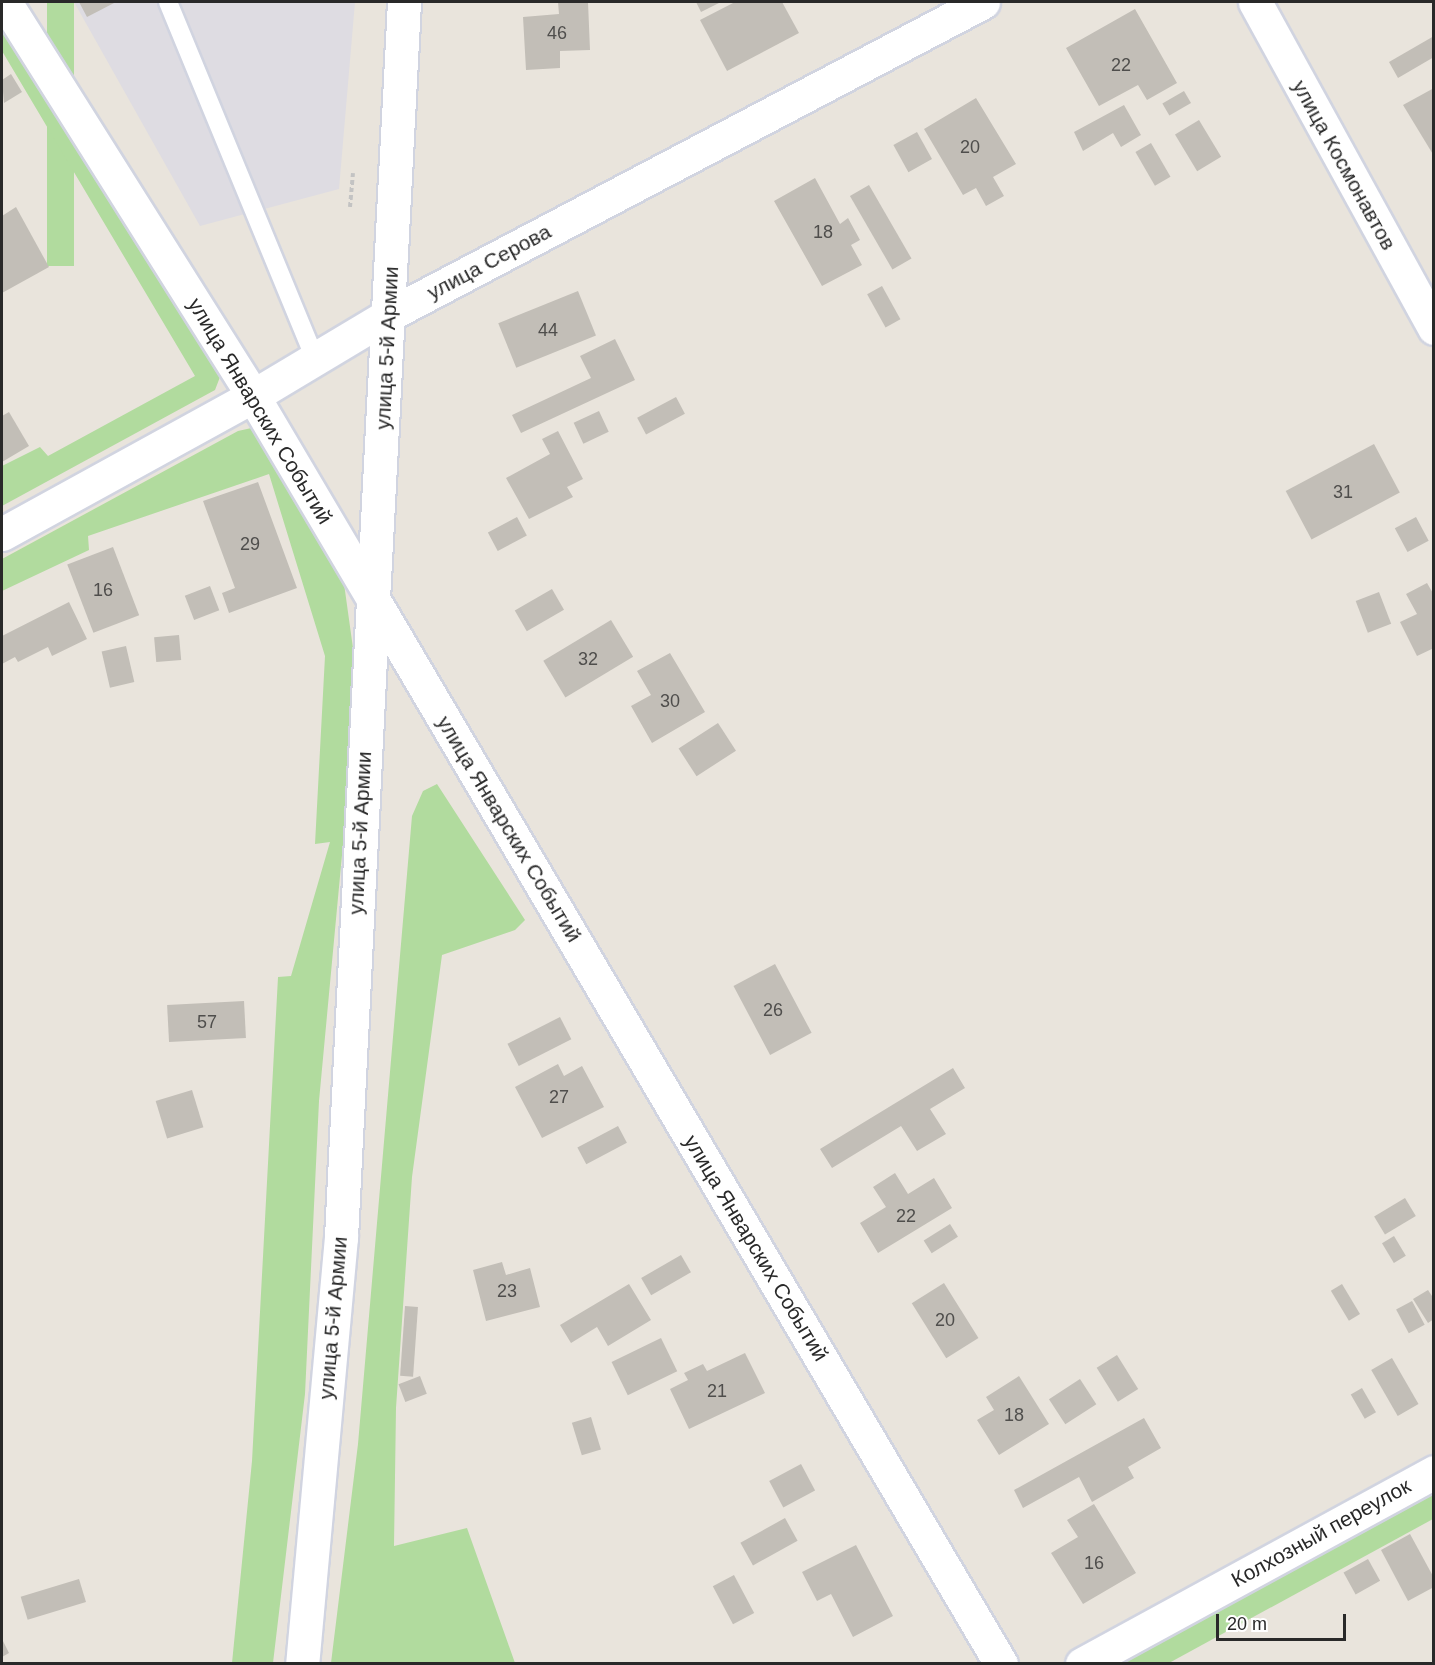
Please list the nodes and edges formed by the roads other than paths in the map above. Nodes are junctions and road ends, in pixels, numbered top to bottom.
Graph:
1 (5, 2) edge
2 (168, 2) edge
3 (404, 2) edge
4 (983, 2) edge
5 (1255, 2) edge
6 (390, 314) junction
7 (1434, 328) edge
8 (315, 358) junction
9 (253, 396) junction
10 (2, 534) edge
11 (373, 599) junction
12 (1434, 1472) edge
13 (302, 1664) edge
14 (1001, 1664) edge
15 (1082, 1664) edge

1 - 9 street, улица Январских Событий
2 - 8 lane
3 - 6 street, улица 5-й Армии
4 - 6 street, улица Серова
5 - 7 street, улица Космонавтов
6 - 8 street, улица Серова
6 - 11 street, улица 5-й Армии
8 - 9 street, улица Серова
9 - 10 street, улица Серова
9 - 11 street, улица Январских Событий
11 - 13 street, улица 5-й Армии
11 - 14 street, улица Январских Событий
12 - 15 street, Колхозный переулок

